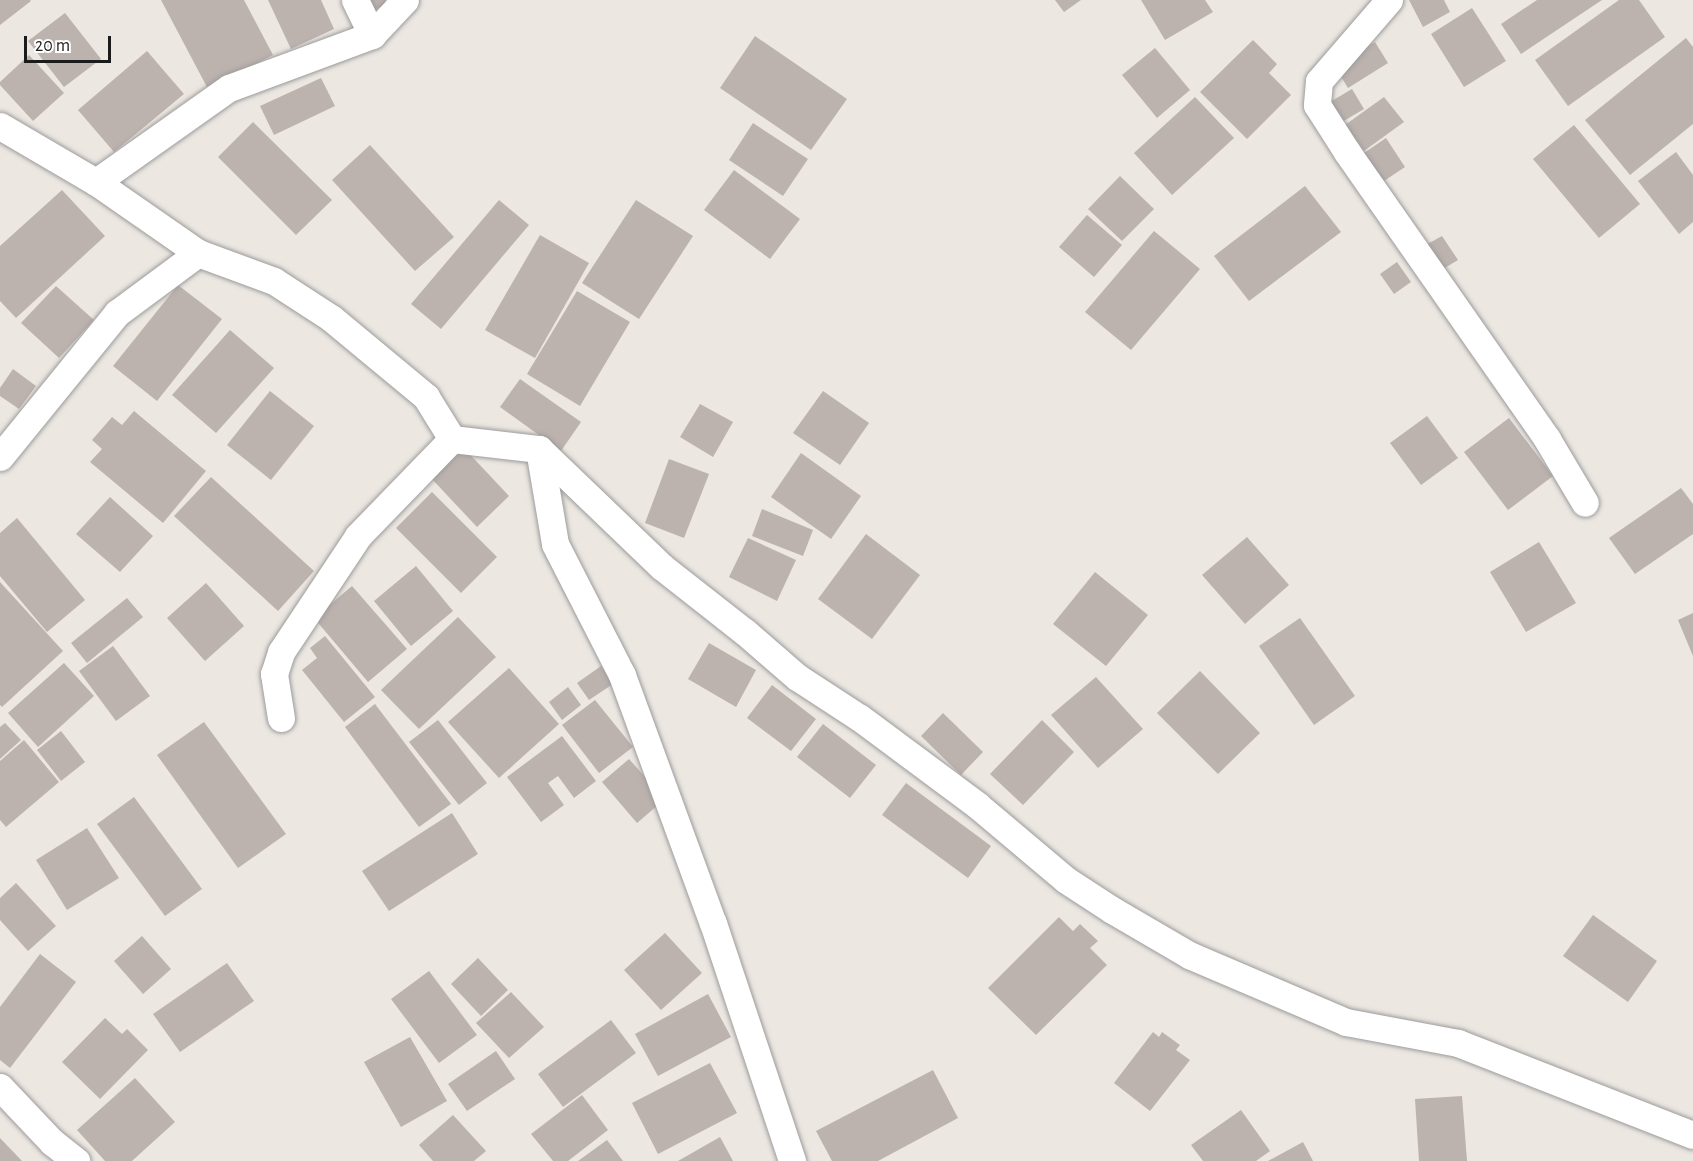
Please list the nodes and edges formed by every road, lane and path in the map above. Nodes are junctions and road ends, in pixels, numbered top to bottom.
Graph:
1 (356, 0) edge
2 (405, 0) edge
3 (1389, 0) edge
4 (372, 35) junction
5 (0, 126) edge
6 (96, 182) junction
7 (198, 253) junction
8 (452, 439) junction
9 (539, 449) junction
10 (0, 458) edge
11 (1585, 503) dead end
12 (281, 718) dead end
13 (0, 1087) edge
14 (1693, 1135) edge
15 (76, 1161) edge
16 (792, 1161) edge

1 - 4 street
2 - 4 street
3 - 11 street
4 - 6 street
5 - 6 street
6 - 7 street
7 - 8 street
7 - 10 street
8 - 9 street
8 - 12 street
9 - 14 street
9 - 16 street
13 - 15 street

